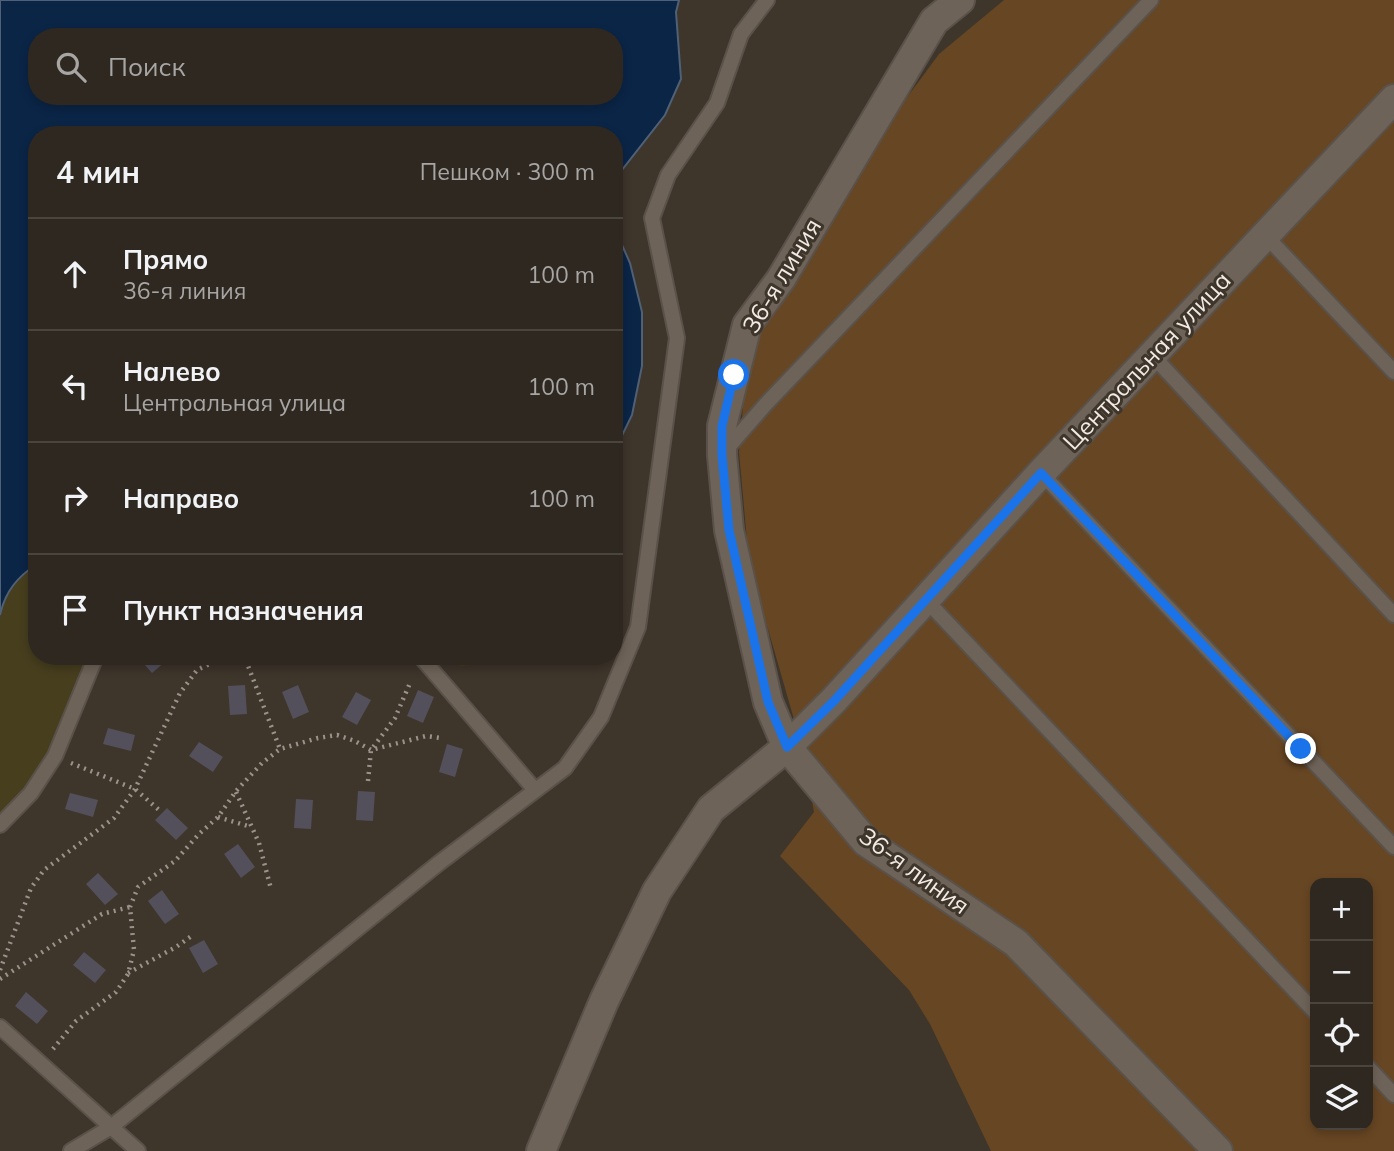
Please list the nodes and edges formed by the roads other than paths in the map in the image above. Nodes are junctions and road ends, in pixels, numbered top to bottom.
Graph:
1 (767, 0) edge
2 (960, 0) edge
3 (1151, 0) edge
4 (1394, 99) edge
5 (1265, 235) junction
6 (1152, 355) junction
7 (1394, 372) edge
8 (722, 455) junction
9 (1041, 473) junction
10 (925, 599) junction
11 (1394, 615) edge
12 (623, 662) edge
13 (92, 665) edge
14 (428, 665) edge
15 (622, 665) edge
16 (787, 747) junction
17 (535, 790) junction
18 (0, 825) edge
19 (1394, 847) edge
20 (1310, 1007) edge
21 (0, 1027) edge
22 (1373, 1072) edge
23 (1394, 1095) edge
24 (111, 1127) junction
25 (71, 1151) edge
26 (138, 1151) edge
27 (541, 1151) edge
28 (1218, 1151) edge

1 - 12 lane
2 - 8 street, 36-я линия
3 - 8 lane
4 - 5 street, Центральная улица
5 - 6 street, Центральная улица
5 - 7 lane
6 - 9 street, Центральная улица
6 - 11 lane
8 - 16 street, 36-я линия
9 - 10 street, Центральная улица
9 - 19 lane
10 - 16 street, Центральная улица
10 - 20 lane
13 - 18 lane
14 - 17 lane
15 - 17 lane
16 - 27 street, Центральная улица
16 - 28 street, 36-я линия
17 - 24 lane
21 - 24 lane
22 - 23 lane
24 - 25 lane
24 - 26 lane

